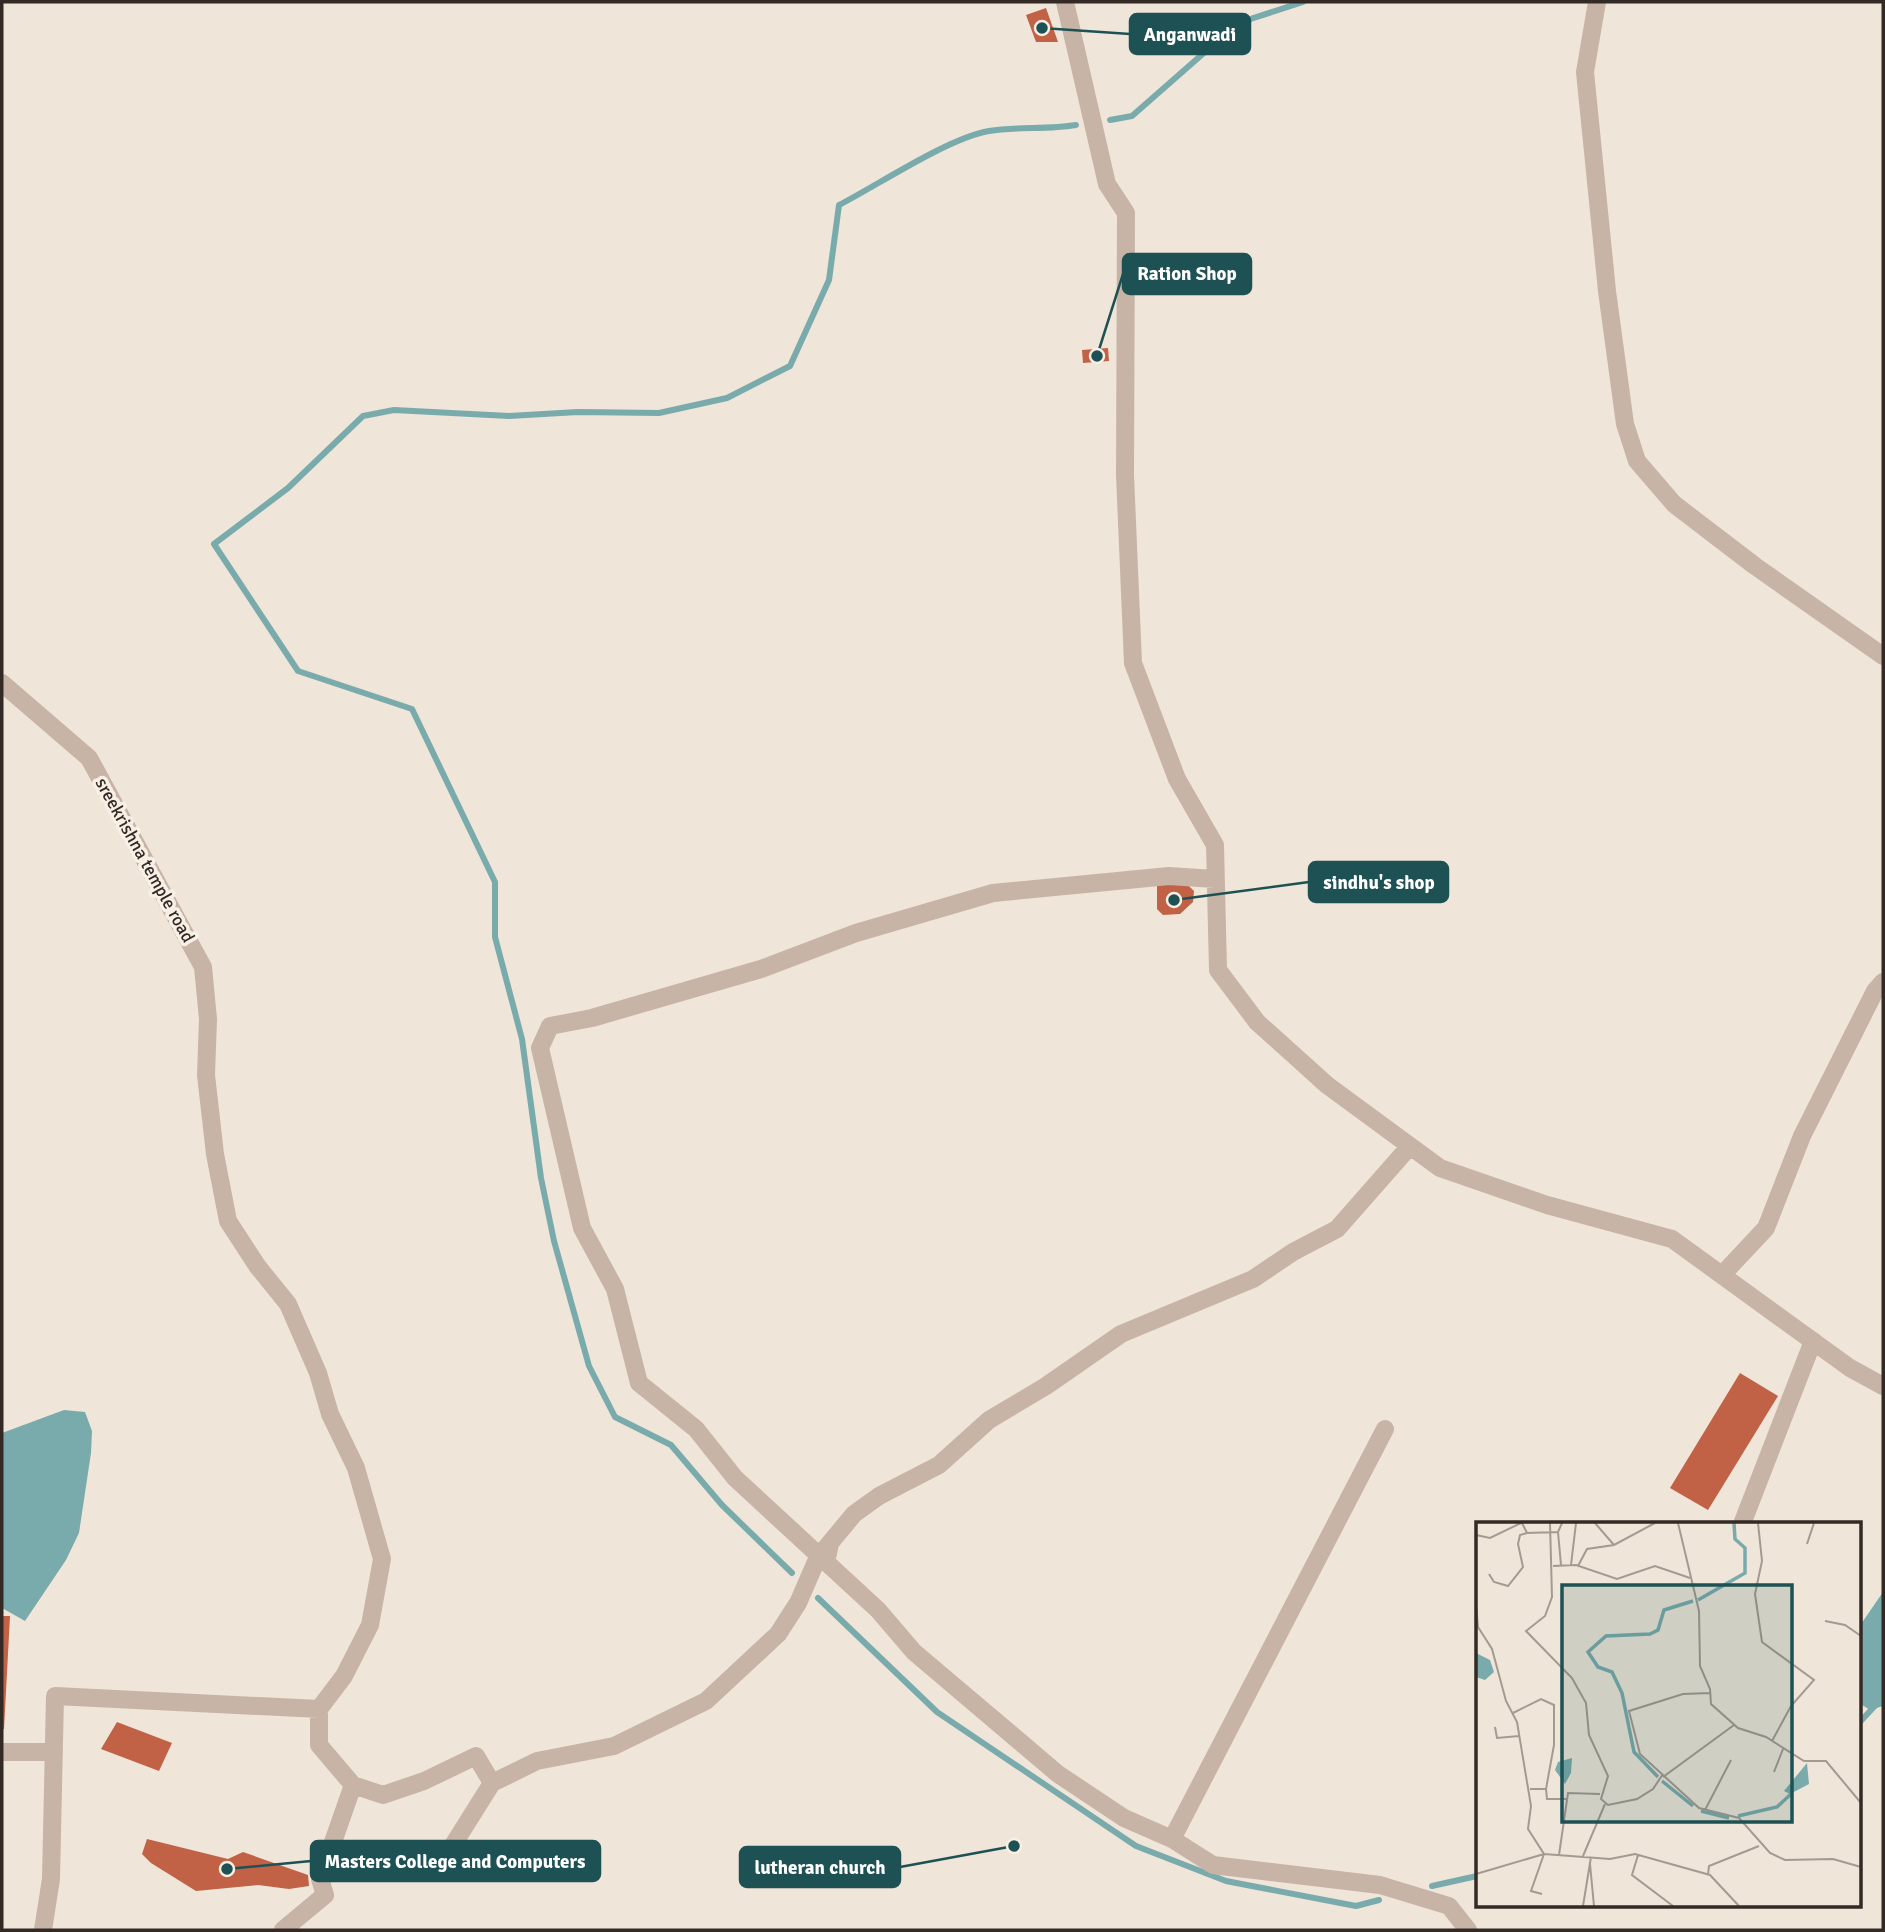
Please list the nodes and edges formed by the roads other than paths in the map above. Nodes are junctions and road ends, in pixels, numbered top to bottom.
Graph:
1 (1066, 2) edge
2 (1597, 2) edge
3 (1883, 656) edge
4 (2, 683) edge
5 (1215, 879) junction
6 (1883, 982) edge
7 (1410, 1146) junction
8 (1722, 1275) junction
9 (1813, 1340) junction
10 (1883, 1386) edge
11 (1385, 1429) dead end
12 (1743, 1522) edge
13 (825, 1555) junction
14 (319, 1709) junction
15 (2, 1752) edge
16 (54, 1752) junction
17 (492, 1783) junction
18 (353, 1786) junction
19 (1172, 1839) junction
20 (438, 1869) dead end
21 (43, 1930) edge
22 (283, 1930) edge
23 (1468, 1930) edge

1 - 5 street
2 - 3 street
4 - 14 street, sreekrishna temple road
5 - 7 street
5 - 13 street
6 - 8 street
7 - 8 street
7 - 13 street
8 - 9 street
9 - 10 street
9 - 12 street
11 - 19 street
13 - 17 street
13 - 19 street
14 - 16 street
14 - 18 street
15 - 16 street
16 - 21 street
17 - 18 street
17 - 20 street
18 - 22 street
19 - 23 street

